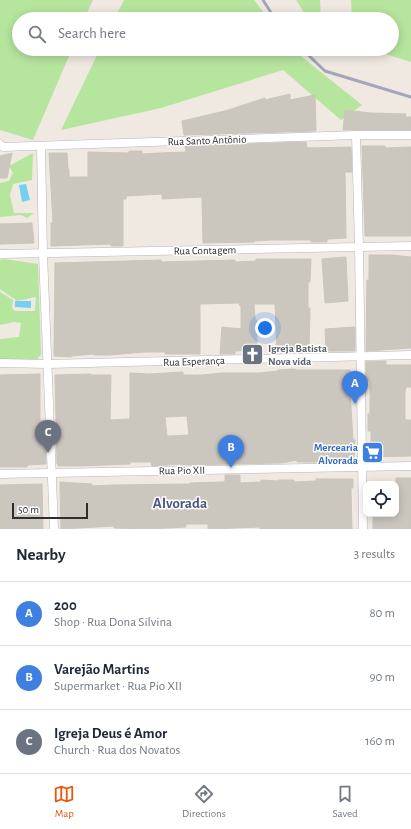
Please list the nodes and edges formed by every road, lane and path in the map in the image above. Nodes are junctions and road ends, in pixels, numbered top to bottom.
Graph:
1 (356, 135) junction
2 (411, 135) edge
3 (1, 146) edge
4 (41, 146) junction
5 (359, 246) junction
6 (411, 246) edge
7 (0, 254) edge
8 (43, 254) junction
9 (411, 355) edge
10 (360, 356) junction
11 (0, 364) edge
12 (48, 364) junction
13 (361, 466) junction
14 (411, 466) edge
15 (52, 473) junction
16 (0, 474) edge
17 (54, 529) edge
18 (363, 529) edge

1 - 2 street, Rua Santo Antônio
1 - 4 street, Rua Santo Antônio
1 - 5 street
3 - 4 street, Rua Santo Antônio
4 - 8 street
5 - 6 street, Rua Contagem
5 - 8 street, Rua Contagem
5 - 10 street
7 - 8 street, Rua Contagem
8 - 12 street
9 - 10 street, Rua Esperança
10 - 12 street, Rua Esperança
10 - 13 street
11 - 12 street, Rua Esperança
12 - 15 street
13 - 14 street, Rua Pio XII
13 - 15 street, Rua Pio XII
13 - 18 street
15 - 16 street, Rua Pio XII
15 - 17 street

